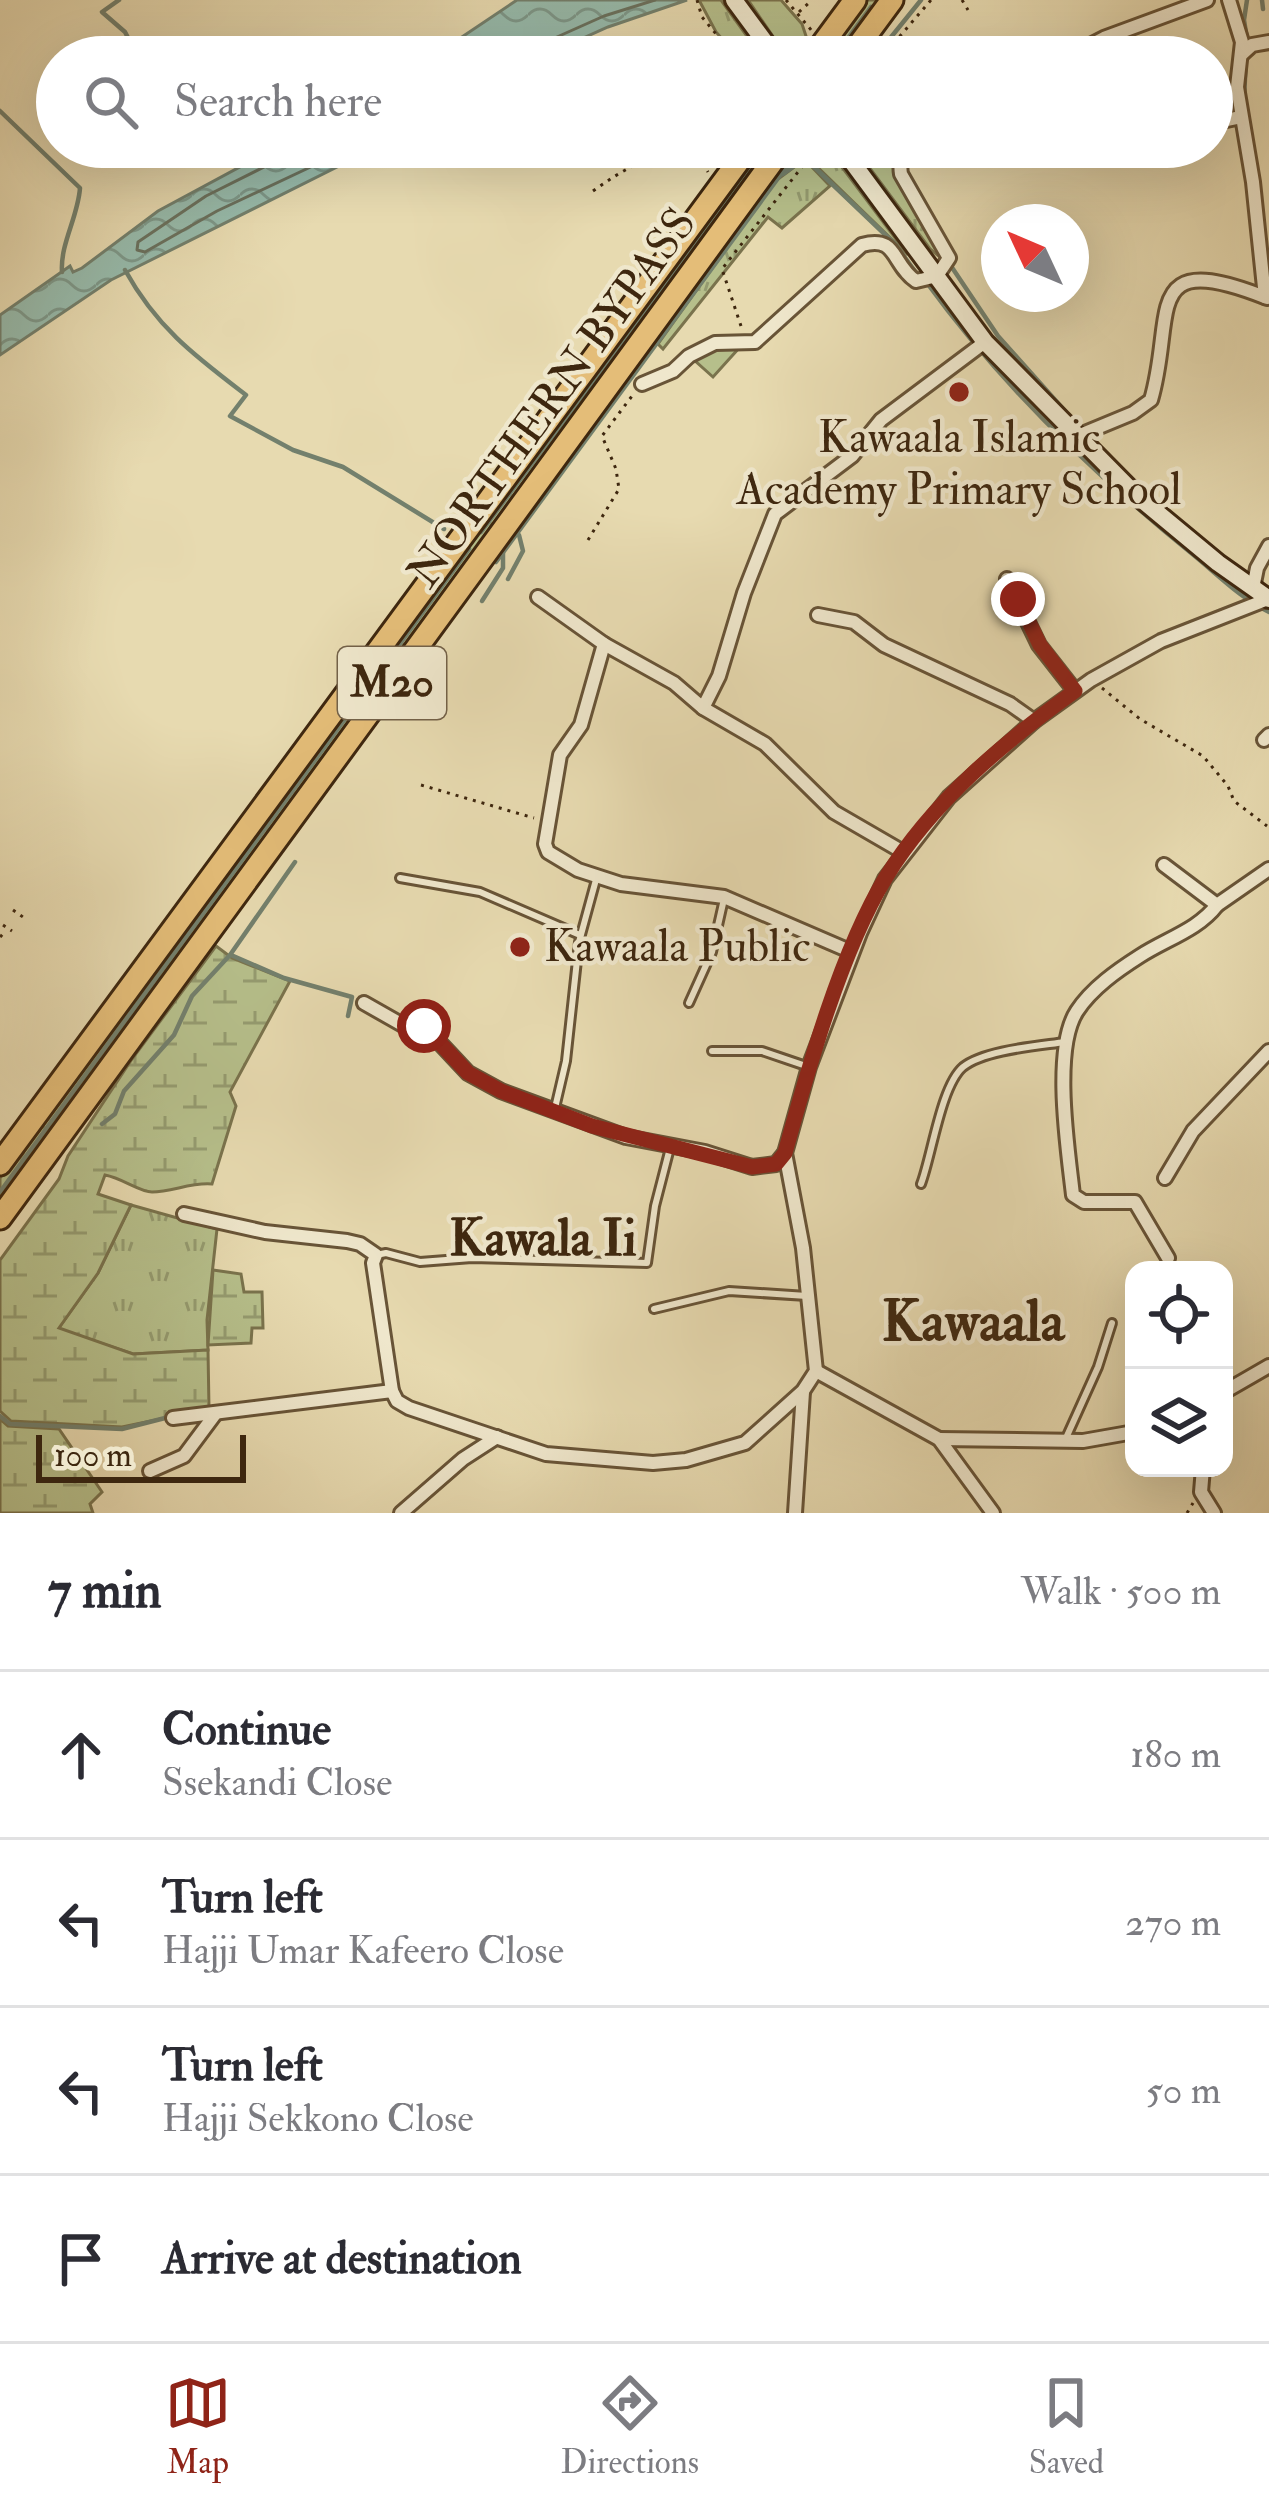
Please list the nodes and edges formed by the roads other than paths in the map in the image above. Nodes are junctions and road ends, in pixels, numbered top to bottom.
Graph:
1 (734, 0) edge
2 (855, 0) edge
3 (1207, 0) edge
4 (1229, 0) edge
5 (910, 6) edge
6 (761, 36) edge
7 (828, 36) edge
8 (875, 36) edge
9 (1108, 36) edge
10 (1269, 42) edge
11 (1241, 55) junction
12 (1241, 117) junction
13 (1233, 119) edge
14 (734, 168) edge
15 (768, 168) edge
16 (857, 168) edge
17 (901, 168) edge
18 (937, 276) junction
19 (1267, 298) edge
20 (979, 347) junction
21 (642, 384) road end
22 (1075, 436) junction
23 (1269, 546) edge
24 (1007, 580) dead end
25 (1264, 595) edge
26 (538, 597) dead end
27 (818, 615) dead end
28 (604, 644) junction
29 (1075, 691) junction
30 (703, 708) junction
31 (1034, 721) junction
32 (903, 852) junction
33 (1164, 865) dead end
34 (1269, 868) edge
35 (597, 876) junction
36 (400, 878) dead end
37 (724, 897) junction
38 (1217, 905) junction
39 (580, 935) junction
40 (852, 952) junction
41 (364, 1003) dead end
42 (688, 1003) dead end
43 (1067, 1042) junction
44 (712, 1051) dead end
45 (1269, 1051) edge
46 (809, 1066) junction
47 (554, 1112) junction
48 (670, 1148) junction
49 (785, 1153) junction
50 (0, 1164) edge
51 (1165, 1178) dead end
52 (921, 1184) dead end
53 (184, 1214) dead end
54 (0, 1218) edge
55 (376, 1255) junction
56 (1168, 1258) dead end
57 (807, 1296) junction
58 (654, 1309) dead end
59 (1112, 1323) dead end
60 (816, 1370) junction
61 (1265, 1376) edge
62 (1233, 1388) edge
63 (392, 1391) junction
64 (803, 1391) junction
65 (216, 1413) junction
66 (173, 1418) dead end
67 (1125, 1433) edge
68 (497, 1437) junction
69 (939, 1439) junction
70 (1065, 1441) junction
71 (150, 1471) dead end
72 (1202, 1477) edge
73 (401, 1513) edge
74 (795, 1513) edge
75 (993, 1513) edge
76 (1214, 1513) edge

1 - 6 street
2 - 7 highway
3 - 9 street
4 - 11 street
5 - 8 highway
10 - 11 street
11 - 12 street
12 - 13 street
12 - 19 street
14 - 50 highway, NORTHERN BYPASS
15 - 54 highway, NORTHERN BYPASS / M20
16 - 18 street
17 - 18 street
18 - 20 street
18 - 21 street
19 - 22 street
20 - 22 street
20 - 30 street
22 - 25 street
23 - 25 street
24 - 29 street
25 - 29 street
26 - 28 street
27 - 31 street
28 - 30 street
28 - 35 street
29 - 31 street
30 - 32 street
31 - 32 street
32 - 40 street
33 - 38 street
34 - 38 street
35 - 37 street
35 - 39 lane
36 - 39 lane
37 - 40 street
37 - 42 lane
38 - 43 street
39 - 47 lane
40 - 46 street
41 - 47 street
43 - 52 lane
43 - 56 street
44 - 46 lane
45 - 51 street
46 - 49 street
47 - 48 street
48 - 49 street
48 - 55 lane
49 - 57 street
53 - 55 street
55 - 63 street
57 - 58 lane
57 - 60 street
59 - 70 lane
60 - 64 street
60 - 69 street
61 - 62 street
63 - 65 street
63 - 68 street
64 - 68 street
64 - 74 street
65 - 66 street
65 - 71 street
67 - 70 street
68 - 73 street
69 - 70 street
69 - 75 street
72 - 76 street

